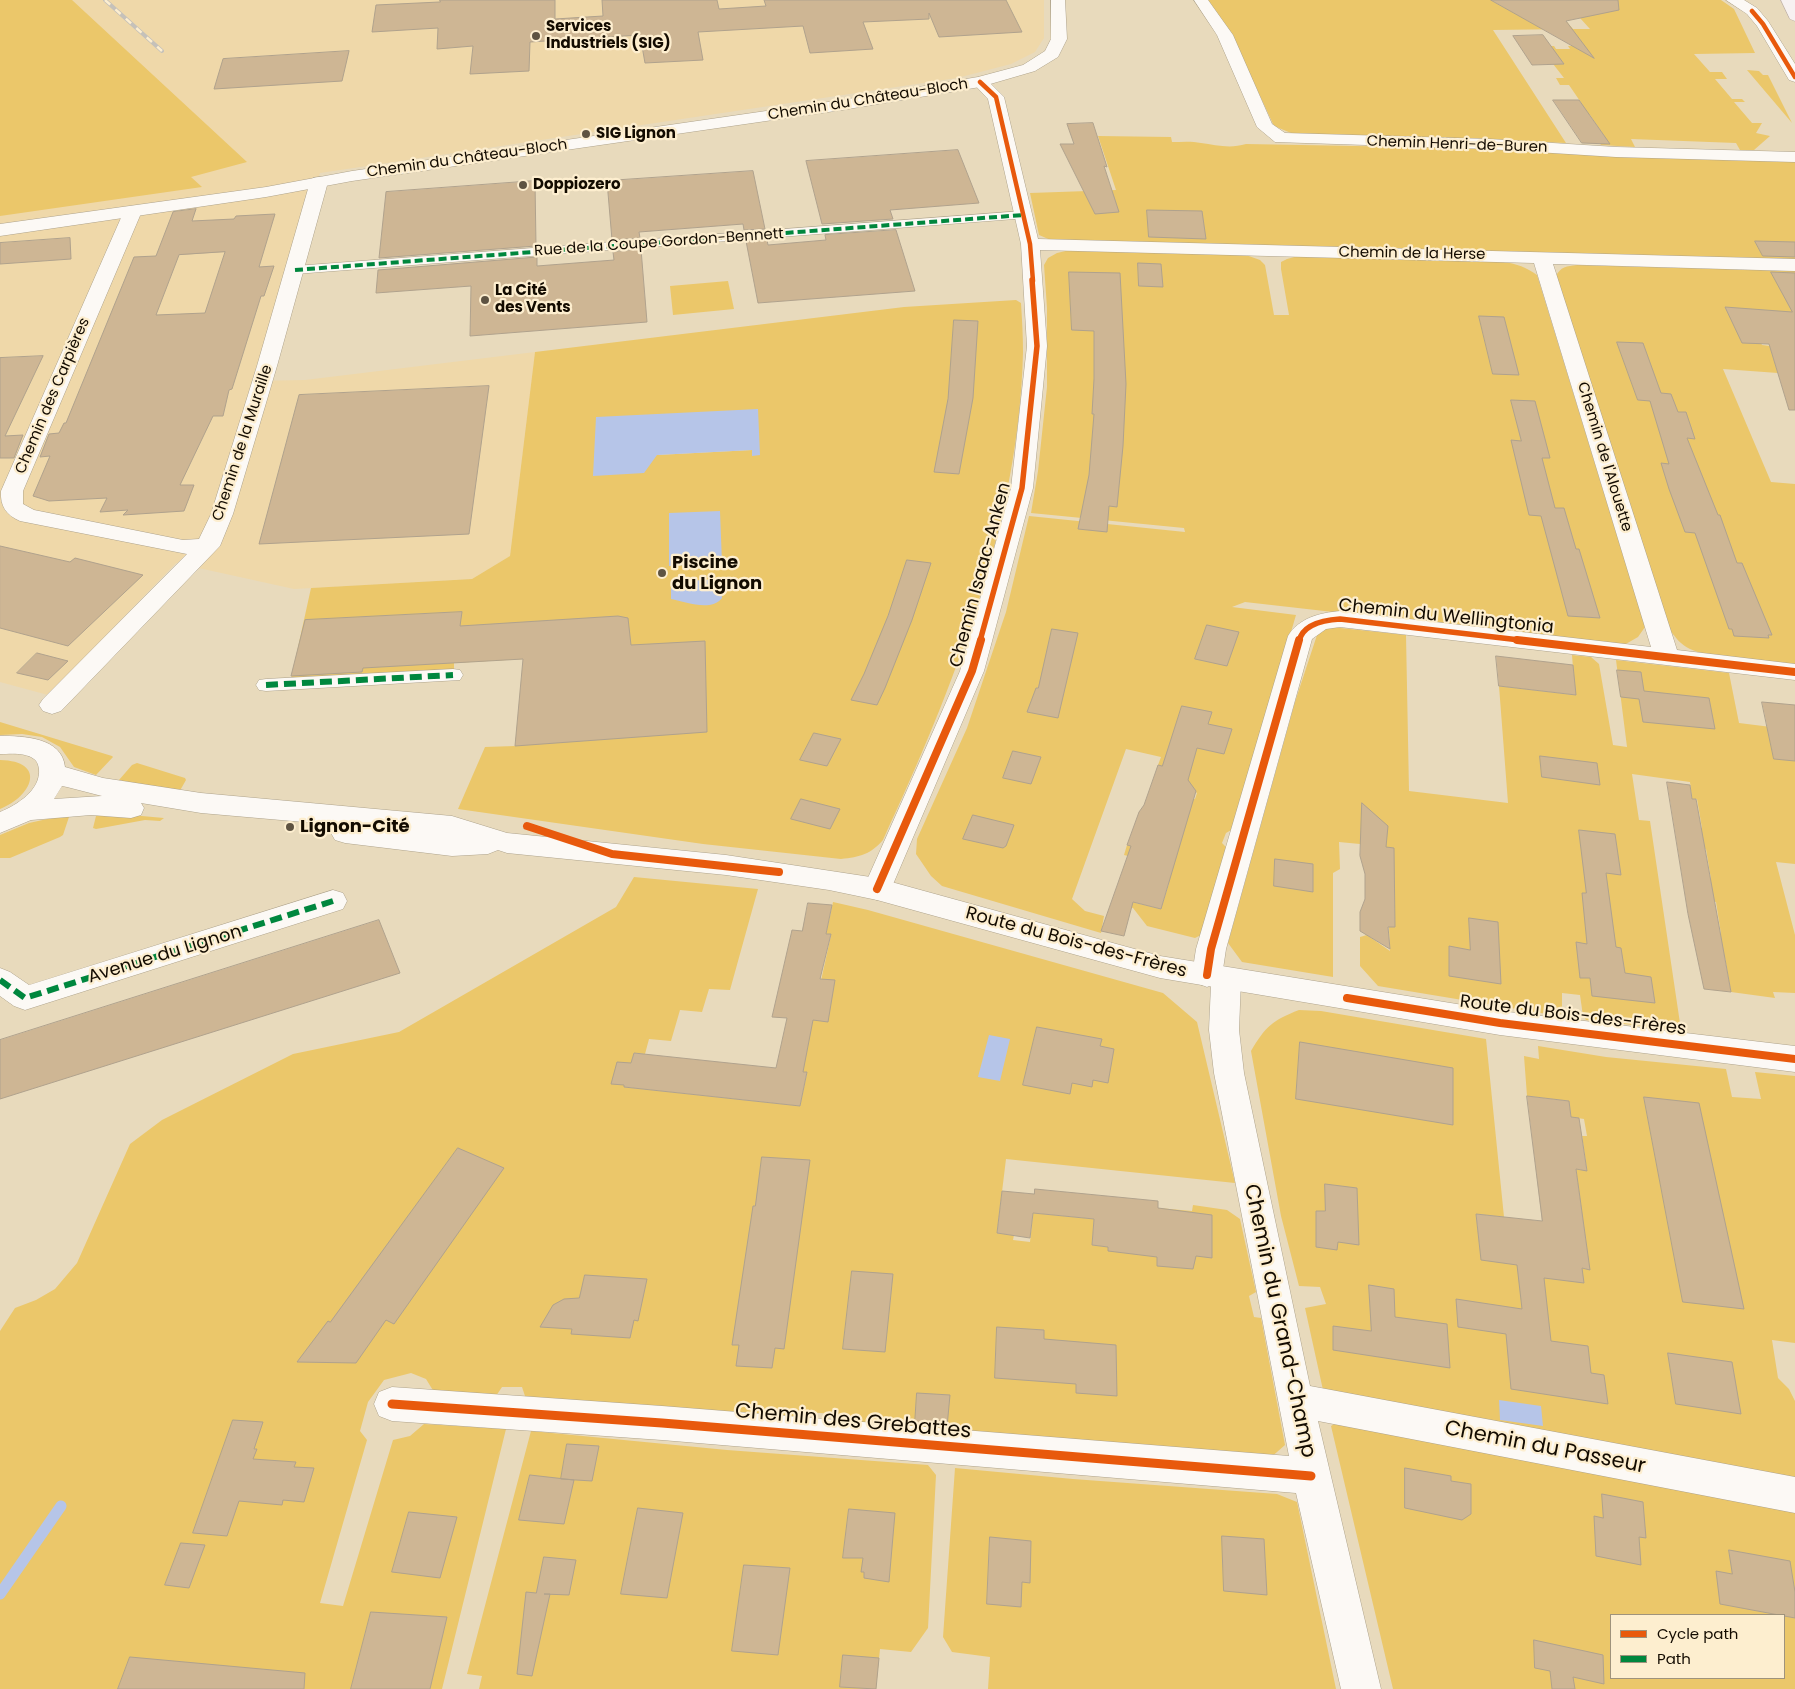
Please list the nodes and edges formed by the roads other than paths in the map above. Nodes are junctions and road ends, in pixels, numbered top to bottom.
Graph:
1 (1058, 0) edge
2 (1201, 0) edge
3 (1733, 0) edge
4 (1788, 0) edge
5 (1750, 6) edge
6 (1795, 16) edge
7 (1795, 77) edge
8 (980, 82) junction
9 (1795, 157) edge
10 (319, 182) junction
11 (133, 211) junction
12 (1023, 214) junction
13 (0, 230) edge
14 (1030, 244) junction
15 (1541, 257) junction
16 (1795, 265) edge
17 (295, 270) junction
18 (208, 546) junction
19 (1667, 658) junction
20 (1795, 672) edge
21 (453, 674) dead end
22 (266, 685) dead end
23 (52, 705) dead end
24 (0, 745) edge
25 (54, 773) junction
26 (26, 811) junction
27 (0, 823) edge
28 (507, 843) junction
29 (877, 889) junction
30 (333, 901) dead end
31 (1216, 977) junction
32 (0, 980) edge
33 (1795, 1059) edge
34 (1295, 1400) junction
35 (392, 1404) dead end
36 (1311, 1476) junction
37 (1795, 1495) edge
38 (1361, 1689) edge

1 - 8 street, Chemin du Château-Bloch
2 - 9 street, Chemin Henri-de-Buren
3 - 5 street
4 - 6 main road
5 - 7 street
8 - 10 street, Chemin du Château-Bloch
8 - 12 street, Chemin Isaac-Anken
10 - 11 street, Chemin du Château-Bloch
10 - 17 street, Chemin de la Muraille
11 - 13 street, Chemin du Château-Bloch
11 - 18 street, Chemin des Carpières
12 - 14 street, Chemin Isaac-Anken
12 - 17 street, Rue de la Coupe Gordon-Bennett
14 - 15 street, Chemin de la Herse
14 - 29 street, Chemin Isaac-Anken
15 - 16 street, Chemin de la Herse
15 - 19 street, Chemin de l'Alouette
17 - 18 street, Chemin de la Muraille
18 - 23 street, Chemin de la Muraille
19 - 20 street, Chemin du Wellingtonia
19 - 31 street, Chemin du Wellingtonia
21 - 22 street
24 - 25 street
25 - 26 street
25 - 28 street, Route du Bois-des-Frères
26 - 27 street
26 - 28 street, Route du Bois-des-Frères
28 - 29 street, Route du Bois-des-Frères
29 - 31 street, Route du Bois-des-Frères
30 - 32 street, Avenue du Lignon
31 - 33 street, Route du Bois-des-Frères
31 - 34 street, Chemin du Grand-Champ
34 - 36 street, Chemin du Grand-Champ
34 - 37 street, Chemin du Passeur
35 - 36 street, Chemin des Grebattes
36 - 38 street, Chemin du Grand-Champ

